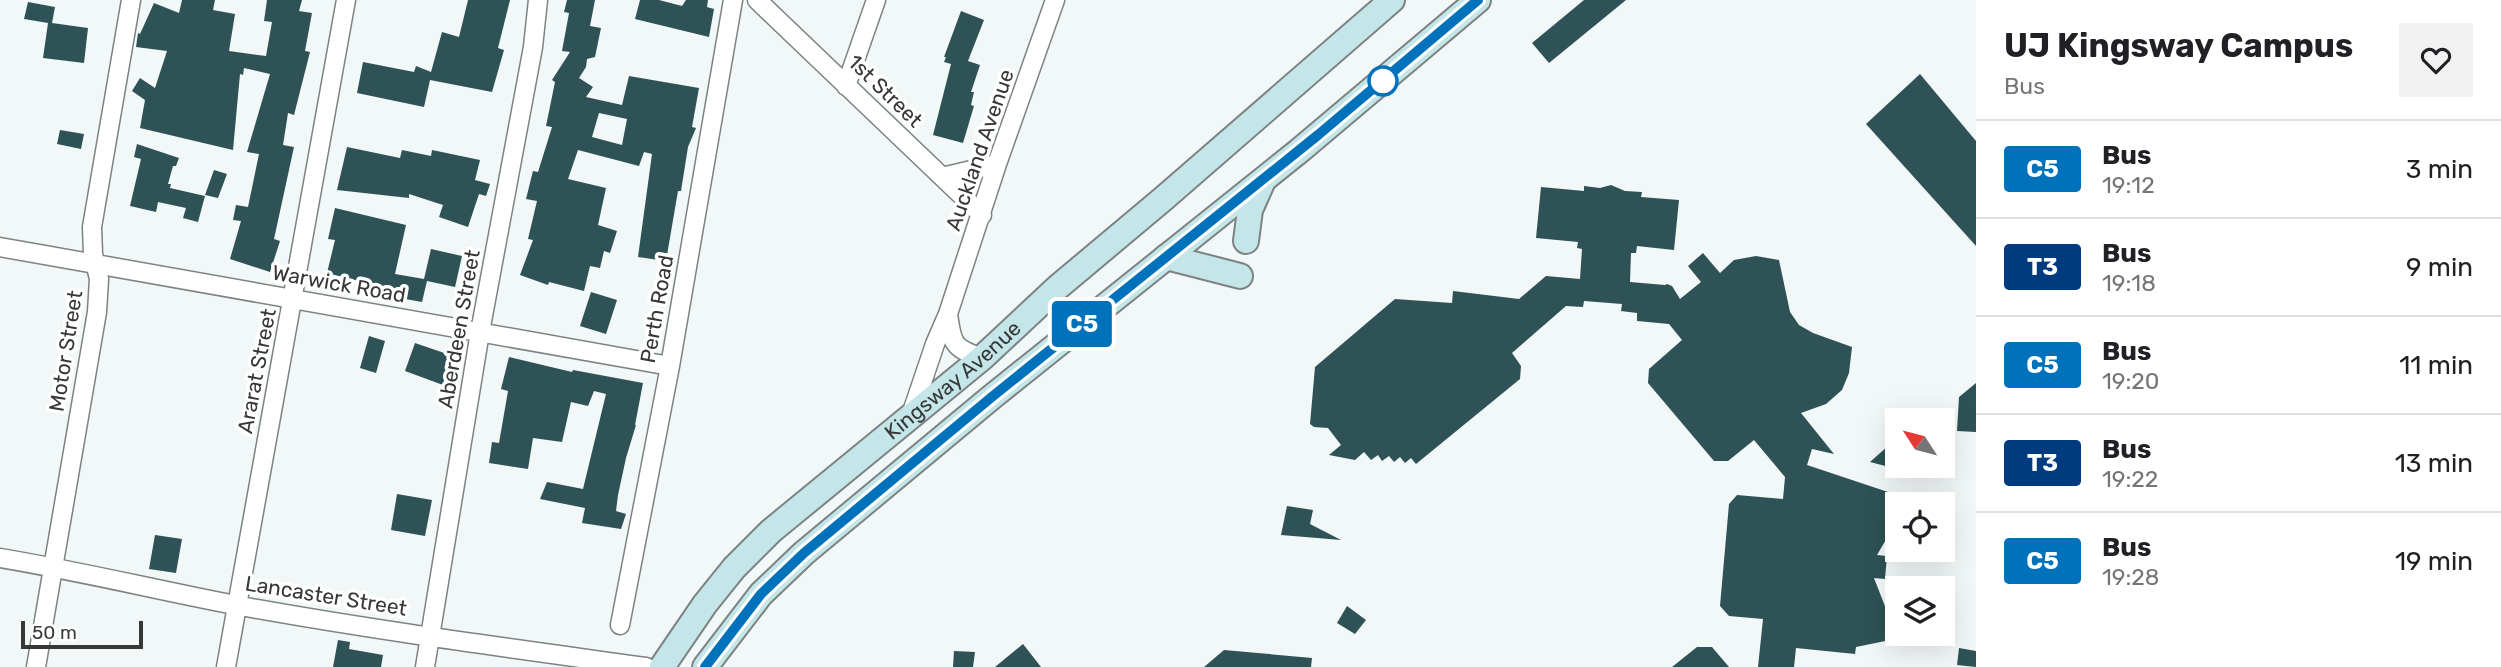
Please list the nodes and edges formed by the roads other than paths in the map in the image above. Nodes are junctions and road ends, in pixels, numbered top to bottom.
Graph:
1 (131, 0) edge
2 (346, 0) edge
3 (538, 0) edge
4 (733, 0) edge
5 (757, 0) edge
6 (876, 0) edge
7 (1055, 0) edge
8 (1392, 0) edge
9 (1478, 0) edge
10 (846, 86) junction
11 (997, 164) junction
12 (942, 177) junction
13 (1264, 180) junction
14 (982, 215) junction
15 (1246, 241) dead end
16 (0, 247) edge
17 (1166, 257) junction
18 (96, 263) junction
19 (1240, 276) dead end
20 (294, 299) junction
21 (948, 314) junction
22 (480, 332) junction
23 (982, 358) junction
24 (670, 366) junction
25 (911, 415) junction
26 (0, 558) edge
27 (54, 567) junction
28 (236, 605) junction
29 (620, 625) dead end
30 (430, 636) junction
31 (611, 665) edge
32 (36, 667) edge
33 (226, 667) edge
34 (425, 667) edge
35 (646, 667) edge
36 (662, 667) edge
37 (705, 667) edge

1 - 18 street, Motor Street
2 - 20 street, Ararat Street
3 - 22 street, Aberdeen Street
4 - 24 street, Perth Road
5 - 10 street, 1st Street
6 - 10 street
7 - 11 street, Auckland Avenue
8 - 23 main road, Kingsway Avenue
9 - 13 main road, Kingsway Avenue
10 - 12 street, 1st Street
11 - 12 street
11 - 14 street, Auckland Avenue
12 - 14 street, 1st Street
13 - 15 main road
13 - 17 main road, Kingsway Avenue
14 - 21 street, Auckland Avenue
16 - 18 street, Warwick Road
17 - 19 main road
17 - 37 main road, Kingsway Avenue
18 - 20 street, Warwick Road
18 - 27 street, Motor Street
20 - 22 street, Warwick Road
20 - 28 street, Ararat Street
21 - 23 street
21 - 25 street, Auckland Avenue
22 - 24 street, Warwick Road
22 - 30 street, Aberdeen Street
23 - 25 main road, Kingsway Avenue
24 - 29 street, Perth Road
25 - 36 main road, Kingsway Avenue
26 - 27 street, Lancaster Street
27 - 28 street, Lancaster Street
27 - 32 street, Motor Street
28 - 30 street, Lancaster Street
28 - 33 street, Ararat Street
30 - 31 street, Lancaster Street
30 - 34 street, Aberdeen Street
31 - 35 street, Lancaster Street

